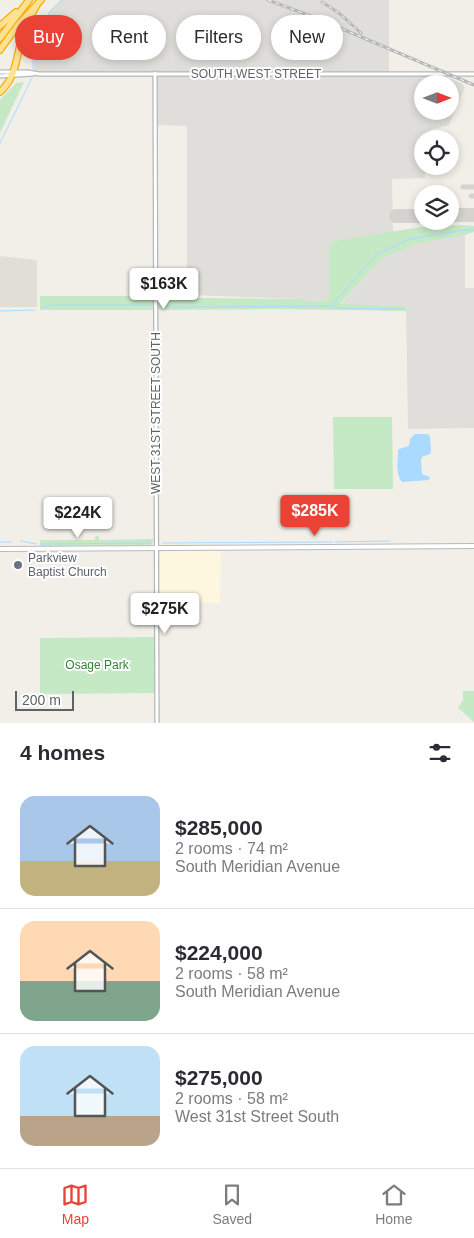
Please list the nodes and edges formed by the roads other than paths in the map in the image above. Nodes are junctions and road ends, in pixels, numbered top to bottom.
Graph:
1 (29, 0) edge
2 (40, 2) edge
3 (0, 26) edge
4 (0, 38) edge
5 (0, 50) edge
6 (155, 73) junction
7 (0, 74) edge
8 (13, 74) junction
9 (474, 74) edge
10 (0, 92) edge
11 (474, 546) edge
12 (156, 547) junction
13 (0, 549) edge
14 (157, 723) edge

1 - 3 highway
1 - 4 highway
2 - 5 highway
2 - 8 highway
6 - 8 street, SOUTH WEST STREET
6 - 9 street, SOUTH WEST STREET
6 - 12 street, WEST 31ST STREET SOUTH
7 - 8 street, SOUTH WEST STREET
8 - 10 highway
11 - 12 main road
12 - 13 main road
12 - 14 street, WEST 31ST STREET SOUTH

